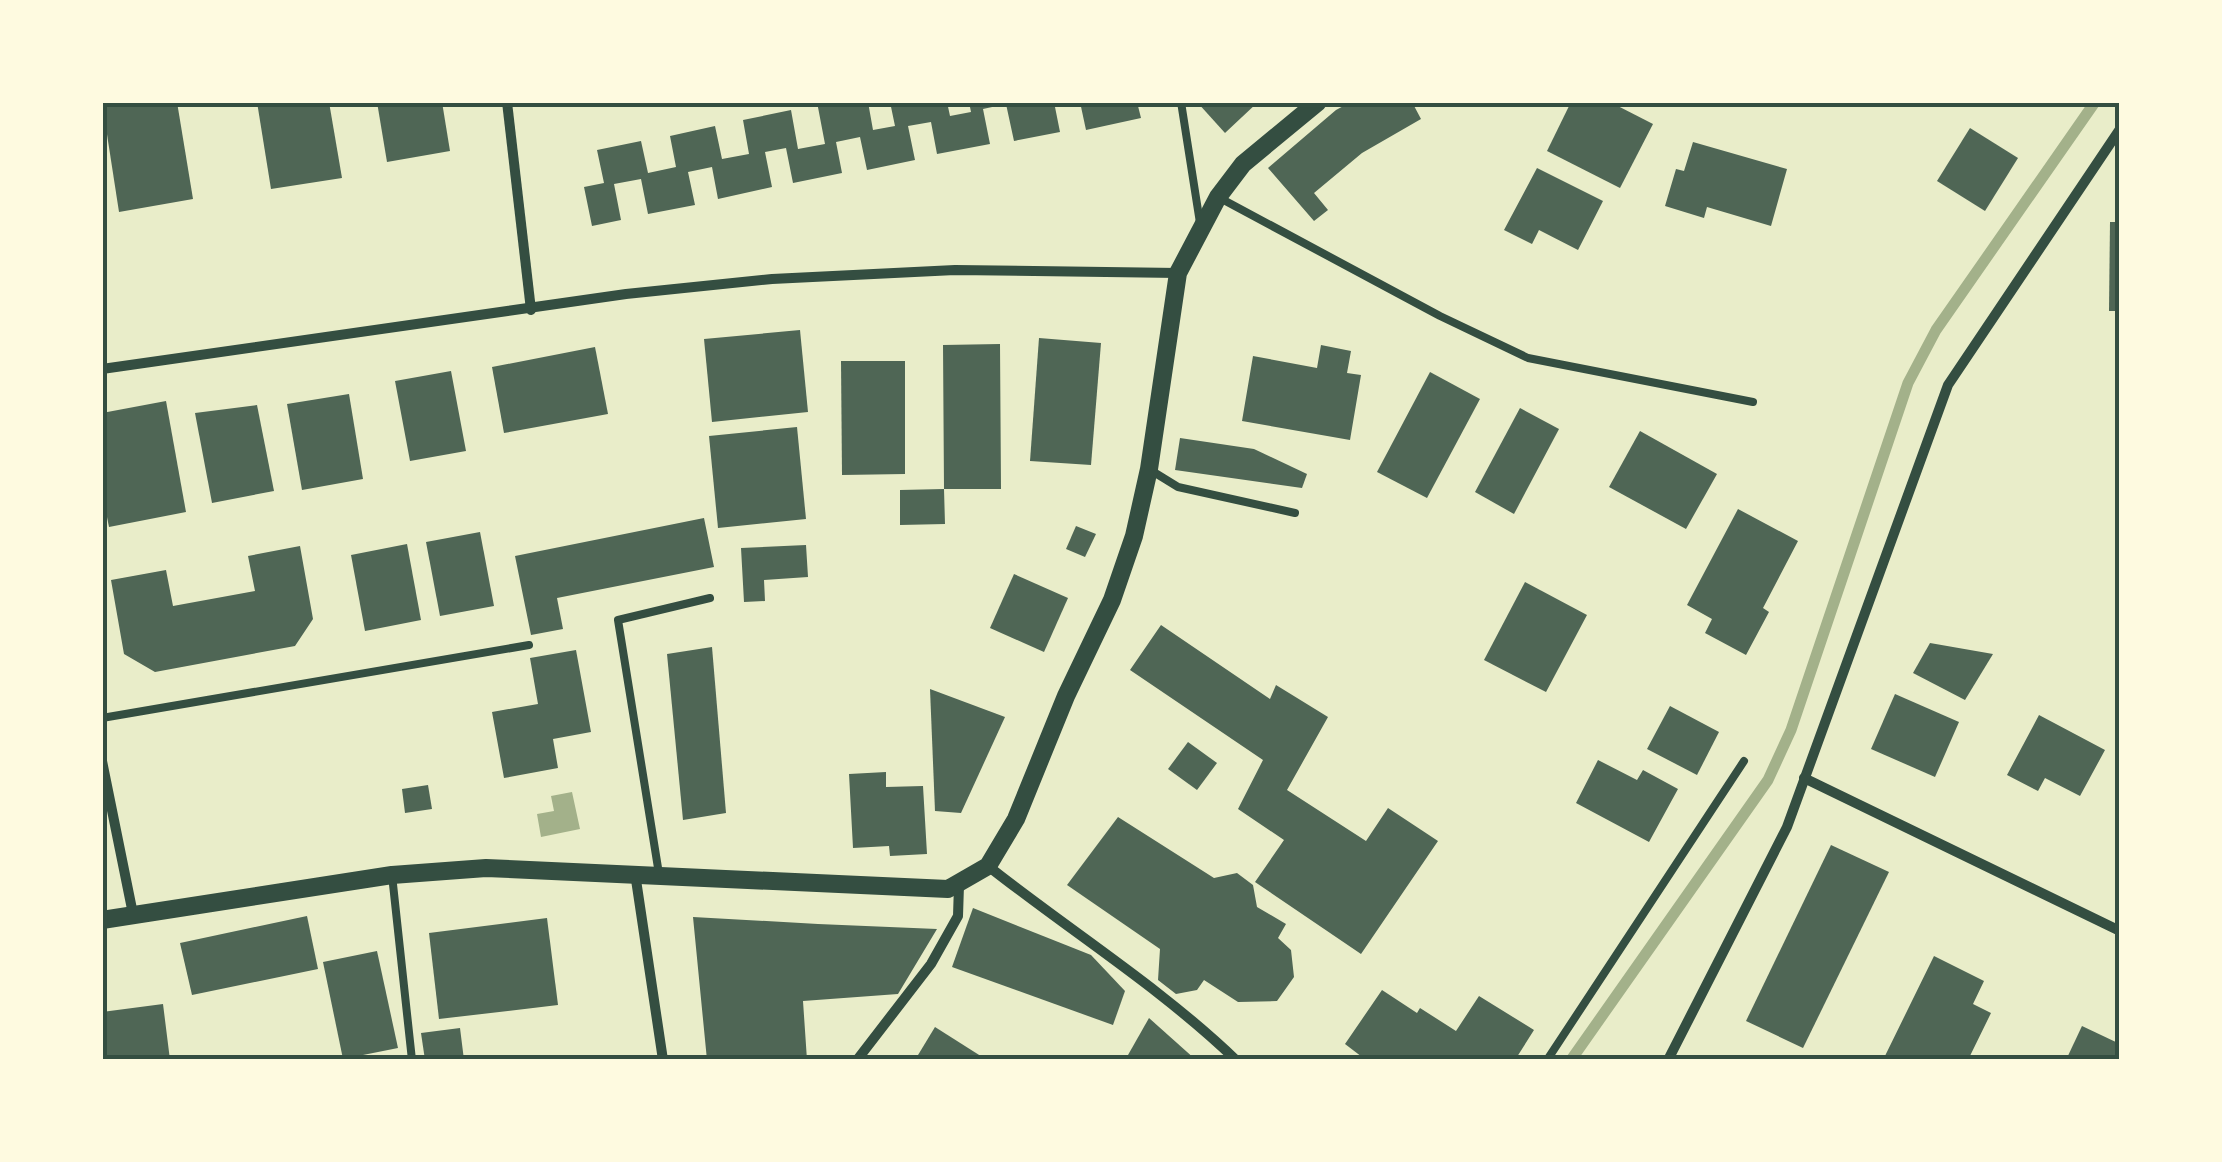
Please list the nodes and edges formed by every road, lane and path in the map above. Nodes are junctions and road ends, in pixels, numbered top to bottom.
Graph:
1 (507, 102) edge
2 (1181, 102) edge
3 (1318, 102) edge
4 (2120, 129) edge
5 (1218, 198) junction
6 (1201, 227) junction
7 (1178, 273) junction
8 (531, 310) junction
9 (102, 370) edge
10 (1753, 402) dead end
11 (1150, 469) junction
12 (1294, 512) dead end
13 (710, 598) dead end
14 (530, 645) dead end
15 (102, 718) edge
16 (1744, 760) dead end
17 (102, 761) edge
18 (1804, 778) junction
19 (988, 866) junction
20 (636, 873) junction
21 (659, 874) junction
22 (392, 876) junction
23 (960, 885) junction
24 (133, 914) junction
25 (102, 920) edge
26 (2120, 931) edge
27 (412, 1060) edge
28 (663, 1060) edge
29 (856, 1060) edge
30 (1236, 1060) edge
31 (1546, 1060) edge
32 (1668, 1060) edge

1 - 8 street
2 - 6 lane
3 - 5 street
4 - 18 street
5 - 6 street
5 - 10 lane
6 - 7 street
7 - 8 street
7 - 11 street
8 - 9 street
11 - 12 lane
11 - 19 street
13 - 21 lane
14 - 15 lane
16 - 31 lane
17 - 24 street
18 - 26 street
18 - 32 street
19 - 23 street
19 - 30 street
20 - 21 street
20 - 22 street
20 - 28 street
21 - 23 street
22 - 24 street
22 - 27 lane
23 - 29 street
24 - 25 street

